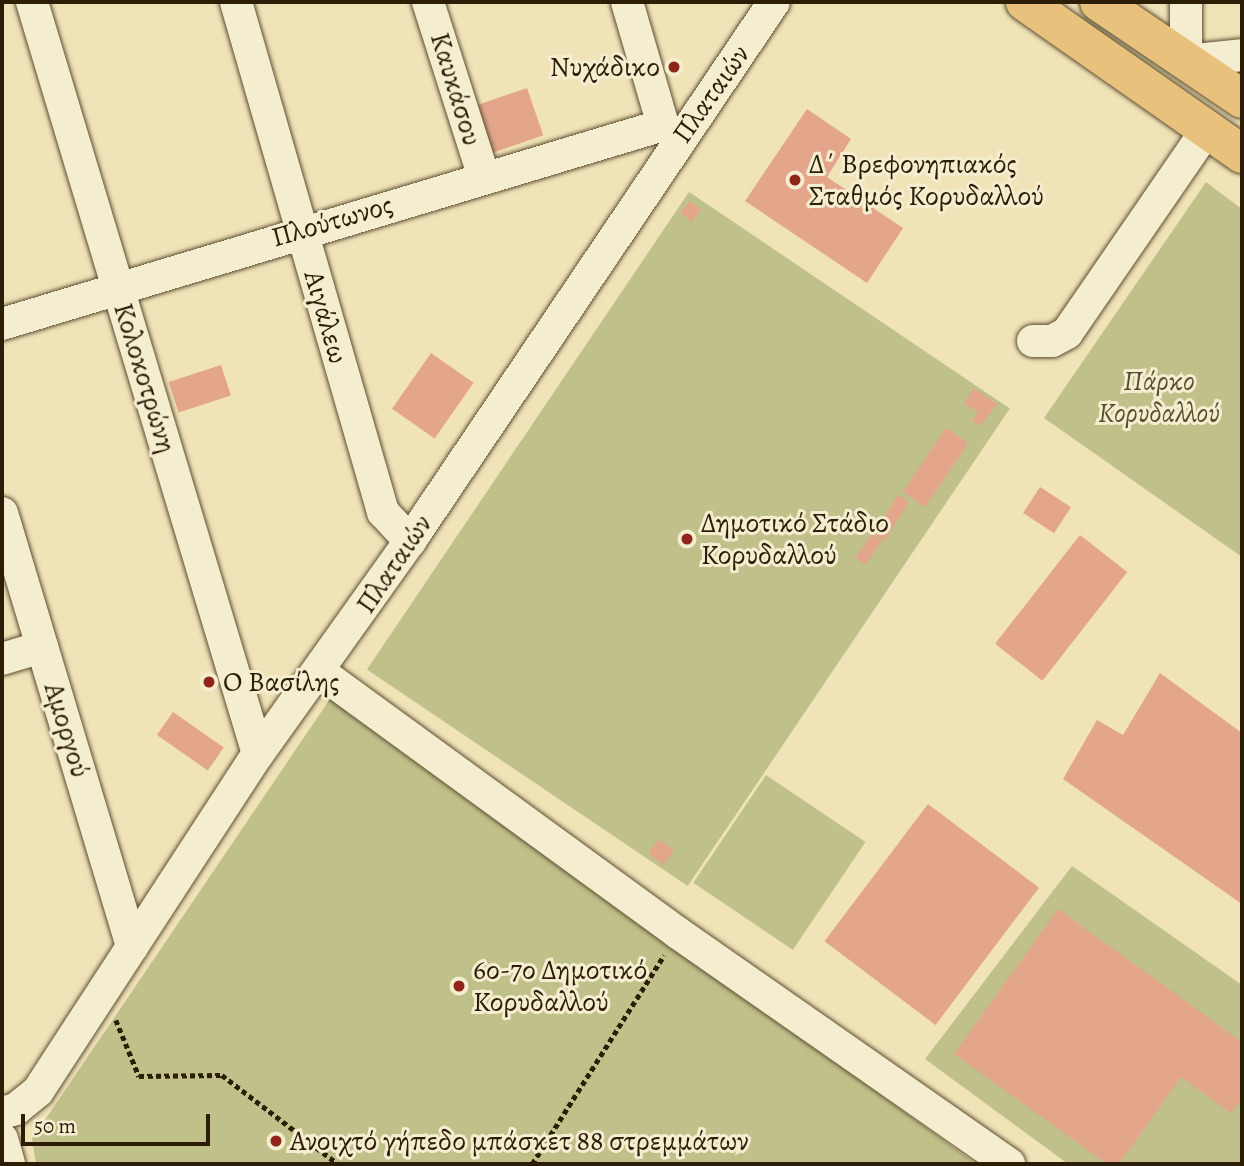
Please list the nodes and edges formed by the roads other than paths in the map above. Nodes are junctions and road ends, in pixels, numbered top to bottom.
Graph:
1 (32, 2) edge
2 (236, 2) edge
3 (428, 2) edge
4 (627, 2) edge
5 (774, 2) edge
6 (1025, 2) edge
7 (1099, 2) edge
8 (1186, 2) edge
9 (1242, 55) edge
10 (1186, 61) junction
11 (1242, 99) edge
12 (1207, 129) junction
13 (672, 131) junction
14 (1242, 154) edge
15 (484, 177) junction
16 (301, 230) junction
17 (117, 285) junction
18 (2, 324) edge
19 (1033, 341) dead end
20 (2, 513) edge
21 (410, 541) junction
22 (42, 647) junction
23 (2, 659) edge
24 (320, 672) junction
25 (258, 754) junction
26 (132, 947) junction
27 (2, 1112) edge
28 (2, 1139) edge
29 (9, 1164) edge
30 (1009, 1164) edge

1 - 17 street, Κολοκοτρώνη
2 - 16 street, Αιγάλεω
3 - 15 street, Καυκάσου
4 - 13 street
5 - 13 street, Πλαταιών
6 - 12 main road
7 - 10 main road
8 - 10 street
9 - 10 street
10 - 11 main road
12 - 14 main road
12 - 19 street
13 - 15 street, Πλούτωνος
13 - 21 street, Πλαταιών
15 - 16 street, Πλούτωνος
16 - 17 street, Πλούτωνος
16 - 21 street, Αιγάλεω
17 - 18 street, Πλούτωνος
17 - 25 street, Κολοκοτρώνη
20 - 22 street, Αμοργού
21 - 24 street, Πλαταιών
22 - 23 street
22 - 26 street, Αμοργού
24 - 25 street, Πλαταιών
24 - 30 street
25 - 26 street, Πλαταιών
26 - 27 street, Πλαταιών
28 - 29 street

